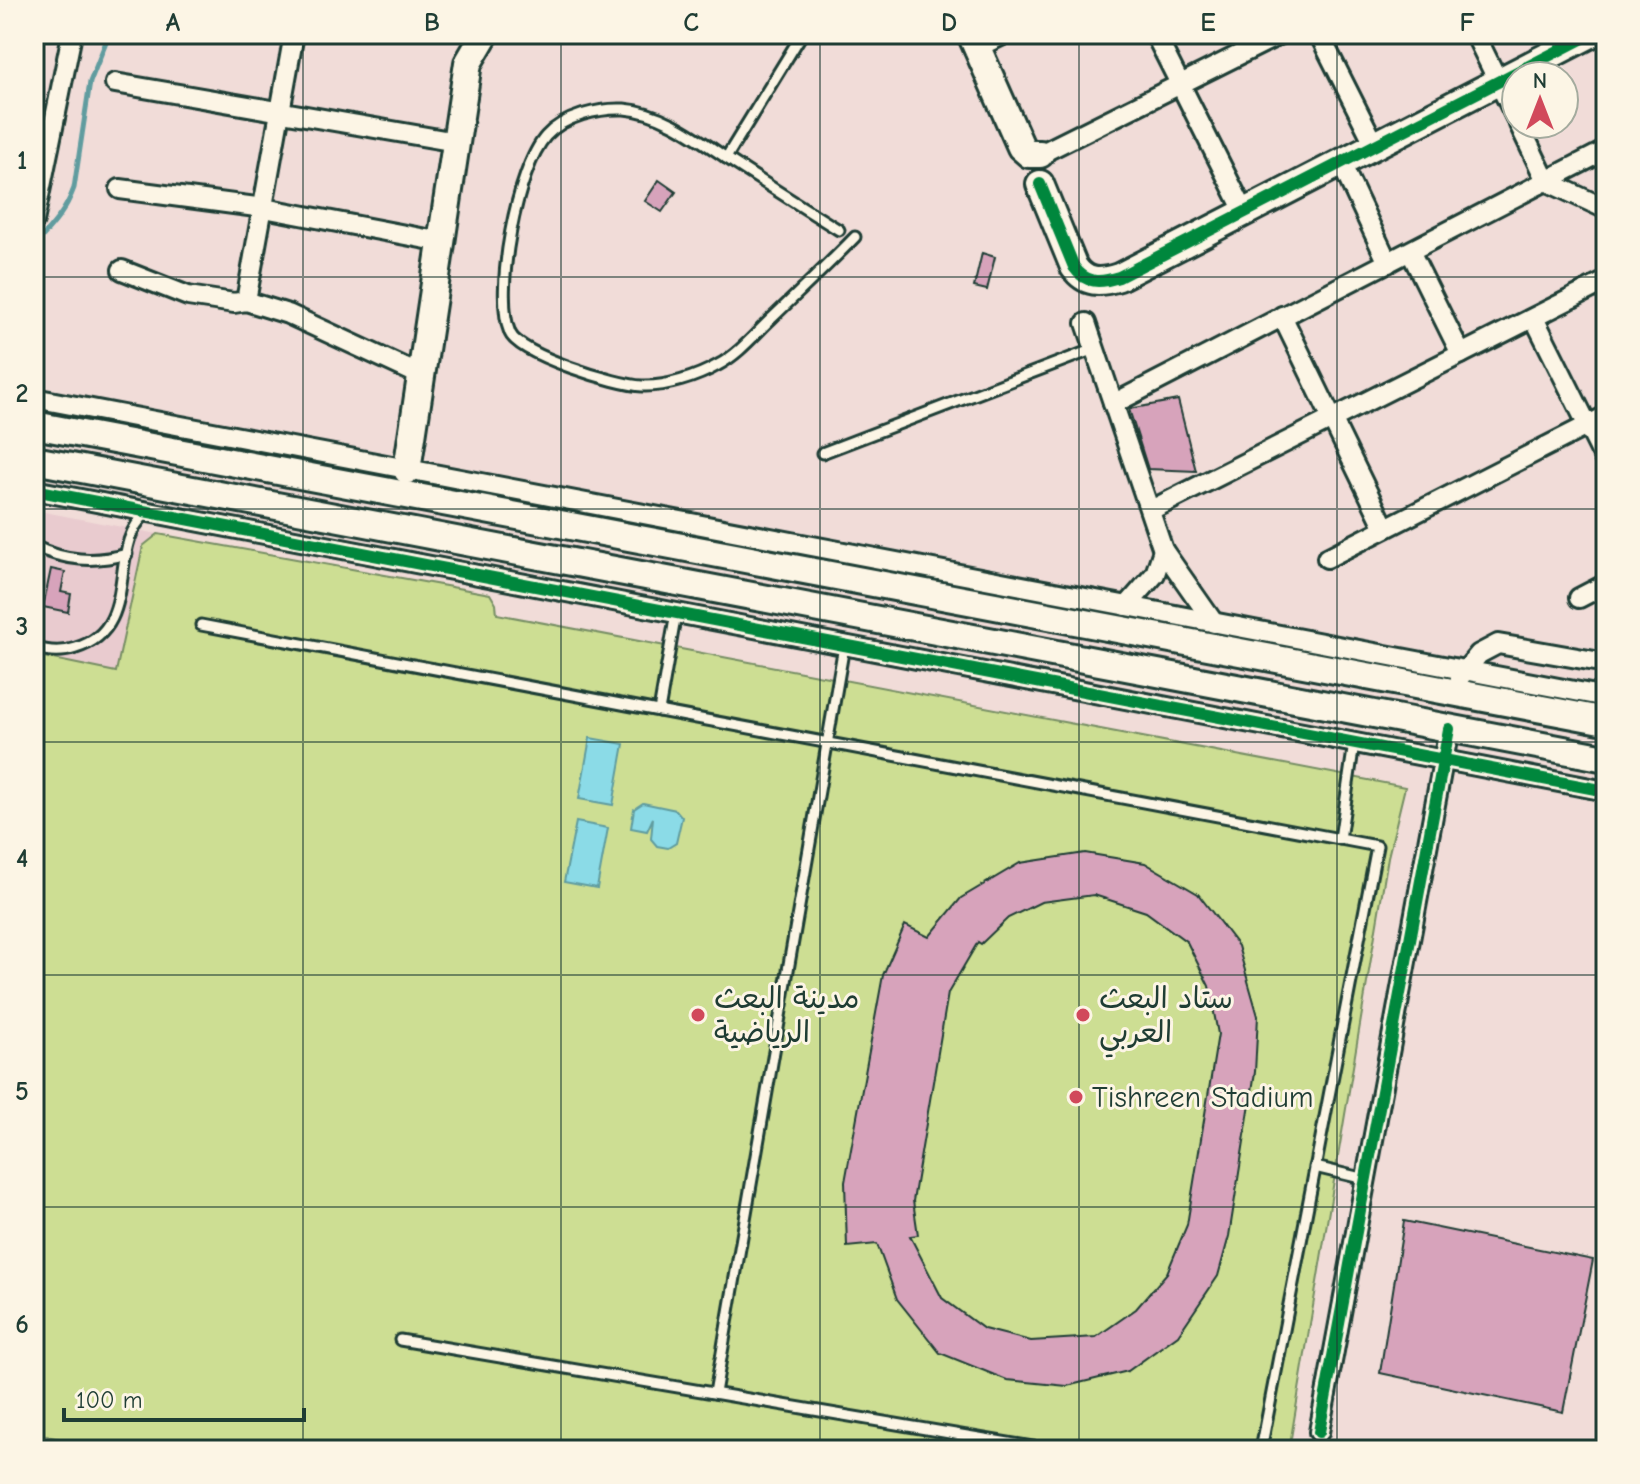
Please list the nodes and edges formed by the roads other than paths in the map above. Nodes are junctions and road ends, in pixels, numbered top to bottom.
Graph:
1 (72, 34) edge
2 (294, 34) edge
3 (485, 34) edge
4 (802, 34) edge
5 (1005, 34) edge
6 (1155, 34) edge
7 (1281, 34) edge
8 (1319, 34) edge
9 (1475, 34) edge
10 (1591, 34) edge
11 (973, 41) edge
12 (1498, 82) junction
13 (115, 83) dead end
14 (1180, 84) junction
15 (1500, 86) edge
16 (280, 113) junction
17 (1527, 140) edge
18 (456, 142) junction
19 (1375, 145) junction
20 (1606, 150) edge
21 (1040, 154) joint
22 (726, 158) junction
23 (1341, 163) junction
24 (1546, 181) junction
25 (1040, 184) dead end
26 (120, 189) dead end
27 (264, 208) junction
28 (1606, 209) edge
29 (1245, 213) junction
30 (34, 221) edge
31 (839, 230) dead end
32 (855, 237) dead end
33 (442, 242) junction
34 (1411, 253) junction
35 (1388, 263) junction
36 (122, 270) dead end
37 (1606, 281) edge
38 (246, 301) junction
39 (1282, 316) junction
40 (1534, 318) junction
41 (1086, 323) dead end
42 (1094, 349) junction
43 (1461, 354) junction
44 (422, 376) junction
45 (34, 398) edge
46 (1113, 404) junction
47 (1606, 416) edge
48 (1332, 419) junction
49 (34, 425) edge
50 (1587, 425) junction
51 (822, 453) dead end
52 (34, 460) edge
53 (1606, 462) edge
54 (407, 470) junction
55 (34, 490) edge
56 (1151, 510) junction
57 (148, 512) junction
58 (1385, 528) junction
59 (34, 546) edge
60 (1163, 550) junction
61 (127, 554) junction
62 (1327, 558) dead end
63 (1606, 584) edge
64 (1579, 598) dead end
65 (1127, 606) junction
66 (676, 613) junction
67 (1214, 623) junction
68 (201, 625) dead end
69 (844, 646) junction
70 (34, 647) edge
71 (1606, 663) edge
72 (1463, 682) junction
73 (1606, 697) edge
74 (659, 711) junction
75 (1606, 721) edge
76 (1449, 729) junction
77 (826, 743) junction
78 (1354, 743) junction
79 (1606, 758) edge
80 (1442, 761) junction
81 (1606, 791) edge
82 (1340, 839) junction
83 (1315, 1167) junction
84 (1365, 1179) junction
85 (400, 1340) dead end
86 (715, 1393) junction
87 (1319, 1432) dead end
88 (1050, 1450) edge
89 (1261, 1450) edge

1 - 30 street
2 - 16 street
3 - 18 main road
4 - 22 lane
5 - 11 street
6 - 14 street
7 - 14 street
8 - 19 street
9 - 12 street
10 - 12 main road
11 - 21 main road
12 - 15 street
12 - 19 main road
13 - 16 street
14 - 21 street
14 - 29 street
16 - 18 street
16 - 27 street
17 - 24 street
18 - 33 main road
19 - 23 main road
20 - 24 street
22 - 31 lane
22 - 32 lane
23 - 29 main road
23 - 35 street
24 - 28 street
24 - 34 street
25 - 29 main road
26 - 27 street
27 - 33 street
27 - 38 street
33 - 44 main road
34 - 35 street
34 - 43 street
35 - 39 street
36 - 38 street
37 - 40 street
38 - 44 street
39 - 46 street
39 - 48 street
40 - 43 street
40 - 50 street
41 - 42 street
42 - 46 street
42 - 51 lane
43 - 48 street
44 - 54 main road
45 - 54 street
46 - 56 street
47 - 50 street
48 - 56 street
48 - 58 street
49 - 72 main road
50 - 53 street
50 - 58 street
52 - 76 main road
54 - 65 street
55 - 57 street
56 - 60 street
57 - 61 lane
57 - 66 street
58 - 62 street
59 - 61 lane
60 - 65 street
60 - 67 street
61 - 70 lane
63 - 64 street
65 - 67 street
66 - 69 street
66 - 74 lane
67 - 72 street
68 - 74 lane
69 - 77 lane
69 - 78 street
71 - 72 street
72 - 73 street
72 - 75 main road
72 - 76 main road
74 - 77 lane
76 - 79 main road
76 - 80 street
77 - 82 lane
77 - 86 lane
78 - 80 street
78 - 82 lane
80 - 81 street
80 - 84 street
82 - 83 lane
83 - 84 lane
83 - 89 lane
84 - 87 street
85 - 86 lane
86 - 88 lane

